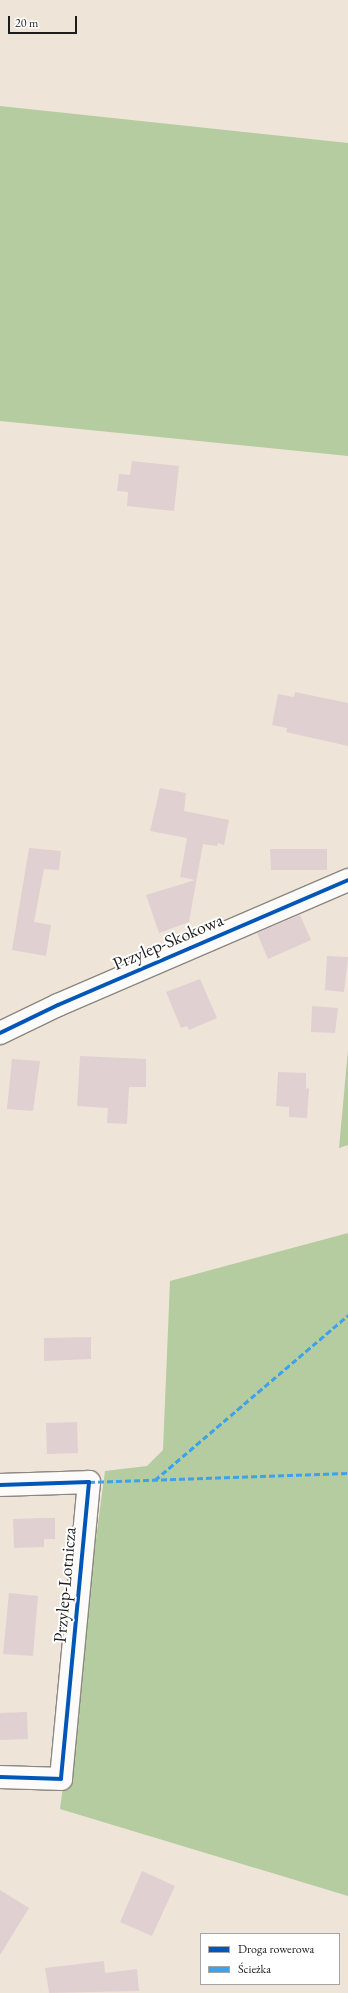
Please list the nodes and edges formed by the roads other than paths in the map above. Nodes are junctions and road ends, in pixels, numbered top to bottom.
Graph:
1 (348, 880) edge
2 (0, 1033) edge
3 (0, 1485) edge
4 (0, 1776) edge

1 - 2 street, Przylep-Skokowa
3 - 4 street, Przylep-Lotnicza

